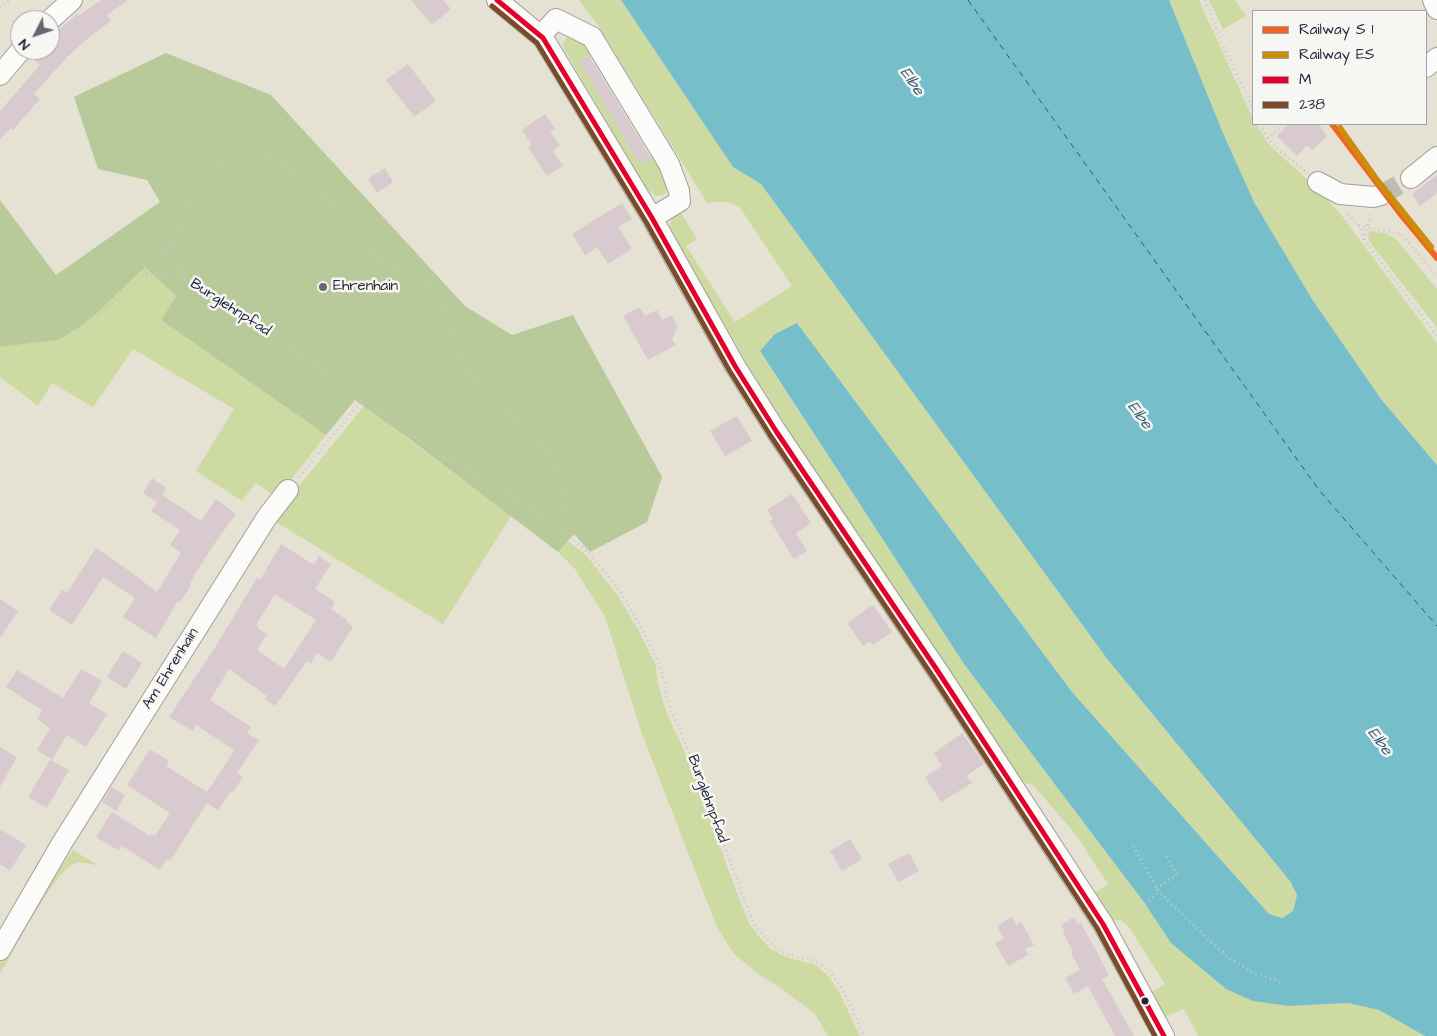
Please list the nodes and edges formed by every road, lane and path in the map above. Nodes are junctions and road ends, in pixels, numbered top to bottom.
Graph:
1 (10, 0) edge
2 (72, 0) edge
3 (497, 0) edge
4 (1205, 0) edge
5 (1432, 0) edge
6 (0, 8) edge
7 (1437, 9) edge
8 (60, 11) edge
9 (543, 38) junction
10 (1437, 58) edge
11 (13, 60) edge
12 (1427, 66) edge
13 (0, 75) edge
14 (1252, 108) edge
15 (1261, 125) edge
16 (1282, 125) edge
17 (1268, 139) junction
18 (1437, 157) edge
19 (1411, 178) tunnel mouth
20 (1318, 182) joint
21 (1378, 196) joint
22 (1279, 206) dead end
23 (1262, 209) dead end
24 (652, 218) junction
25 (1368, 227) junction
26 (1364, 240) junction
27 (172, 247) junction
28 (141, 277) junction
29 (1437, 277) edge
30 (186, 279) junction
31 (1437, 336) edge
32 (0, 354) edge
33 (361, 401) junction
34 (288, 490) joint
35 (571, 538) junction
36 (1133, 846) dead end
37 (1166, 856) dead end
38 (1157, 890) junction
39 (1134, 914) dead end
40 (0, 950) edge
41 (1281, 982) dead end
42 (864, 1036) edge
43 (1164, 1036) edge

1 - 6 path
2 - 8 street
3 - 9 street
4 - 14 path
5 - 7 street
9 - 24 street
9 - 24 street
10 - 12 street
11 - 13 street
15 - 17 path
16 - 17 path
17 - 20 path
18 - 19 street
20 - 21 street
21 - 25 path
22 - 23 path
24 - 43 street
25 - 26 path
25 - 26 path
25 - 29 path
26 - 31 path
27 - 28 path
27 - 30 path
27 - 35 path
28 - 30 path, Burglehnpfad
28 - 32 path
30 - 33 path, Burglehnpfad
33 - 34 path
33 - 35 path, Burglehnpfad
34 - 40 street, Am Ehrenhain
35 - 42 path, Burglehnpfad
36 - 38 path
37 - 38 path
38 - 39 path
38 - 41 path

